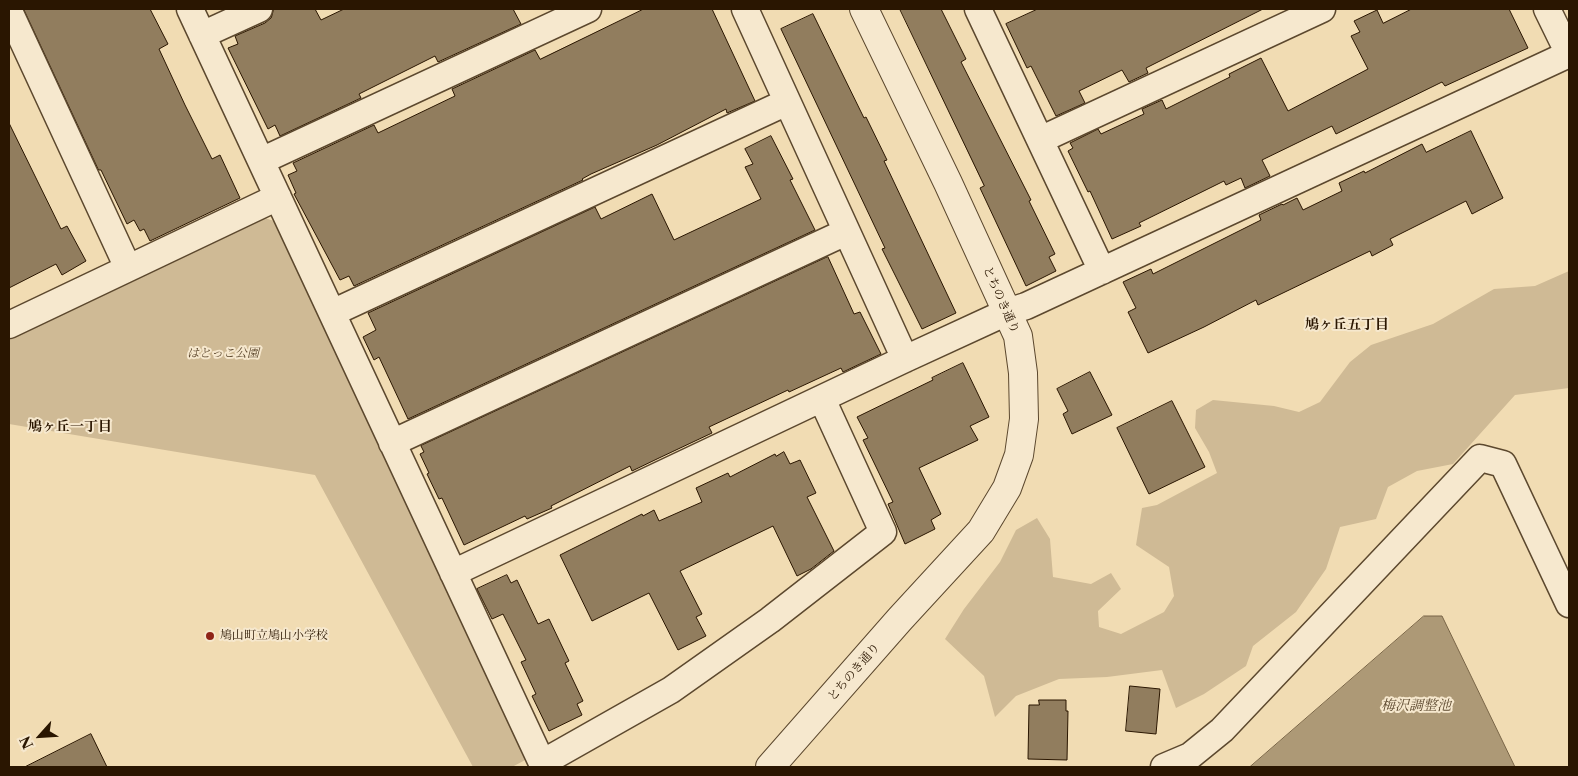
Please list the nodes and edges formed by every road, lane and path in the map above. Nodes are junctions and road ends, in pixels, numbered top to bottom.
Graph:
1 (190, 9) edge
2 (258, 9) edge
3 (588, 9) edge
4 (745, 9) edge
5 (864, 9) edge
6 (1322, 9) edge
7 (1547, 9) edge
8 (9, 11) edge
9 (984, 11) edge
10 (202, 35) junction
11 (787, 102) junction
12 (1040, 140) junction
13 (261, 161) junction
14 (278, 197) junction
15 (846, 232) junction
16 (128, 268) junction
17 (1102, 271) junction
18 (1008, 312) junction
19 (332, 313) junction
20 (9, 325) edge
21 (904, 360) junction
22 (822, 399) junction
23 (392, 443) junction
24 (453, 573) junction
25 (1569, 604) edge
26 (770, 767) edge
27 (1164, 767) edge

1 - 10 street
2 - 10 street
3 - 13 street
4 - 11 street
5 - 18 street, とちのき通り
6 - 12 street
7 - 17 street
8 - 16 street
9 - 12 street
10 - 13 street
11 - 15 street
11 - 19 street
12 - 17 street
13 - 14 street
14 - 16 street
14 - 19 street
15 - 21 street
15 - 23 street
16 - 20 street
17 - 18 street
18 - 21 street
18 - 26 street, とちのき通り
19 - 23 street
21 - 22 street
22 - 24 street
22 - 24 street
23 - 24 street
25 - 27 street

